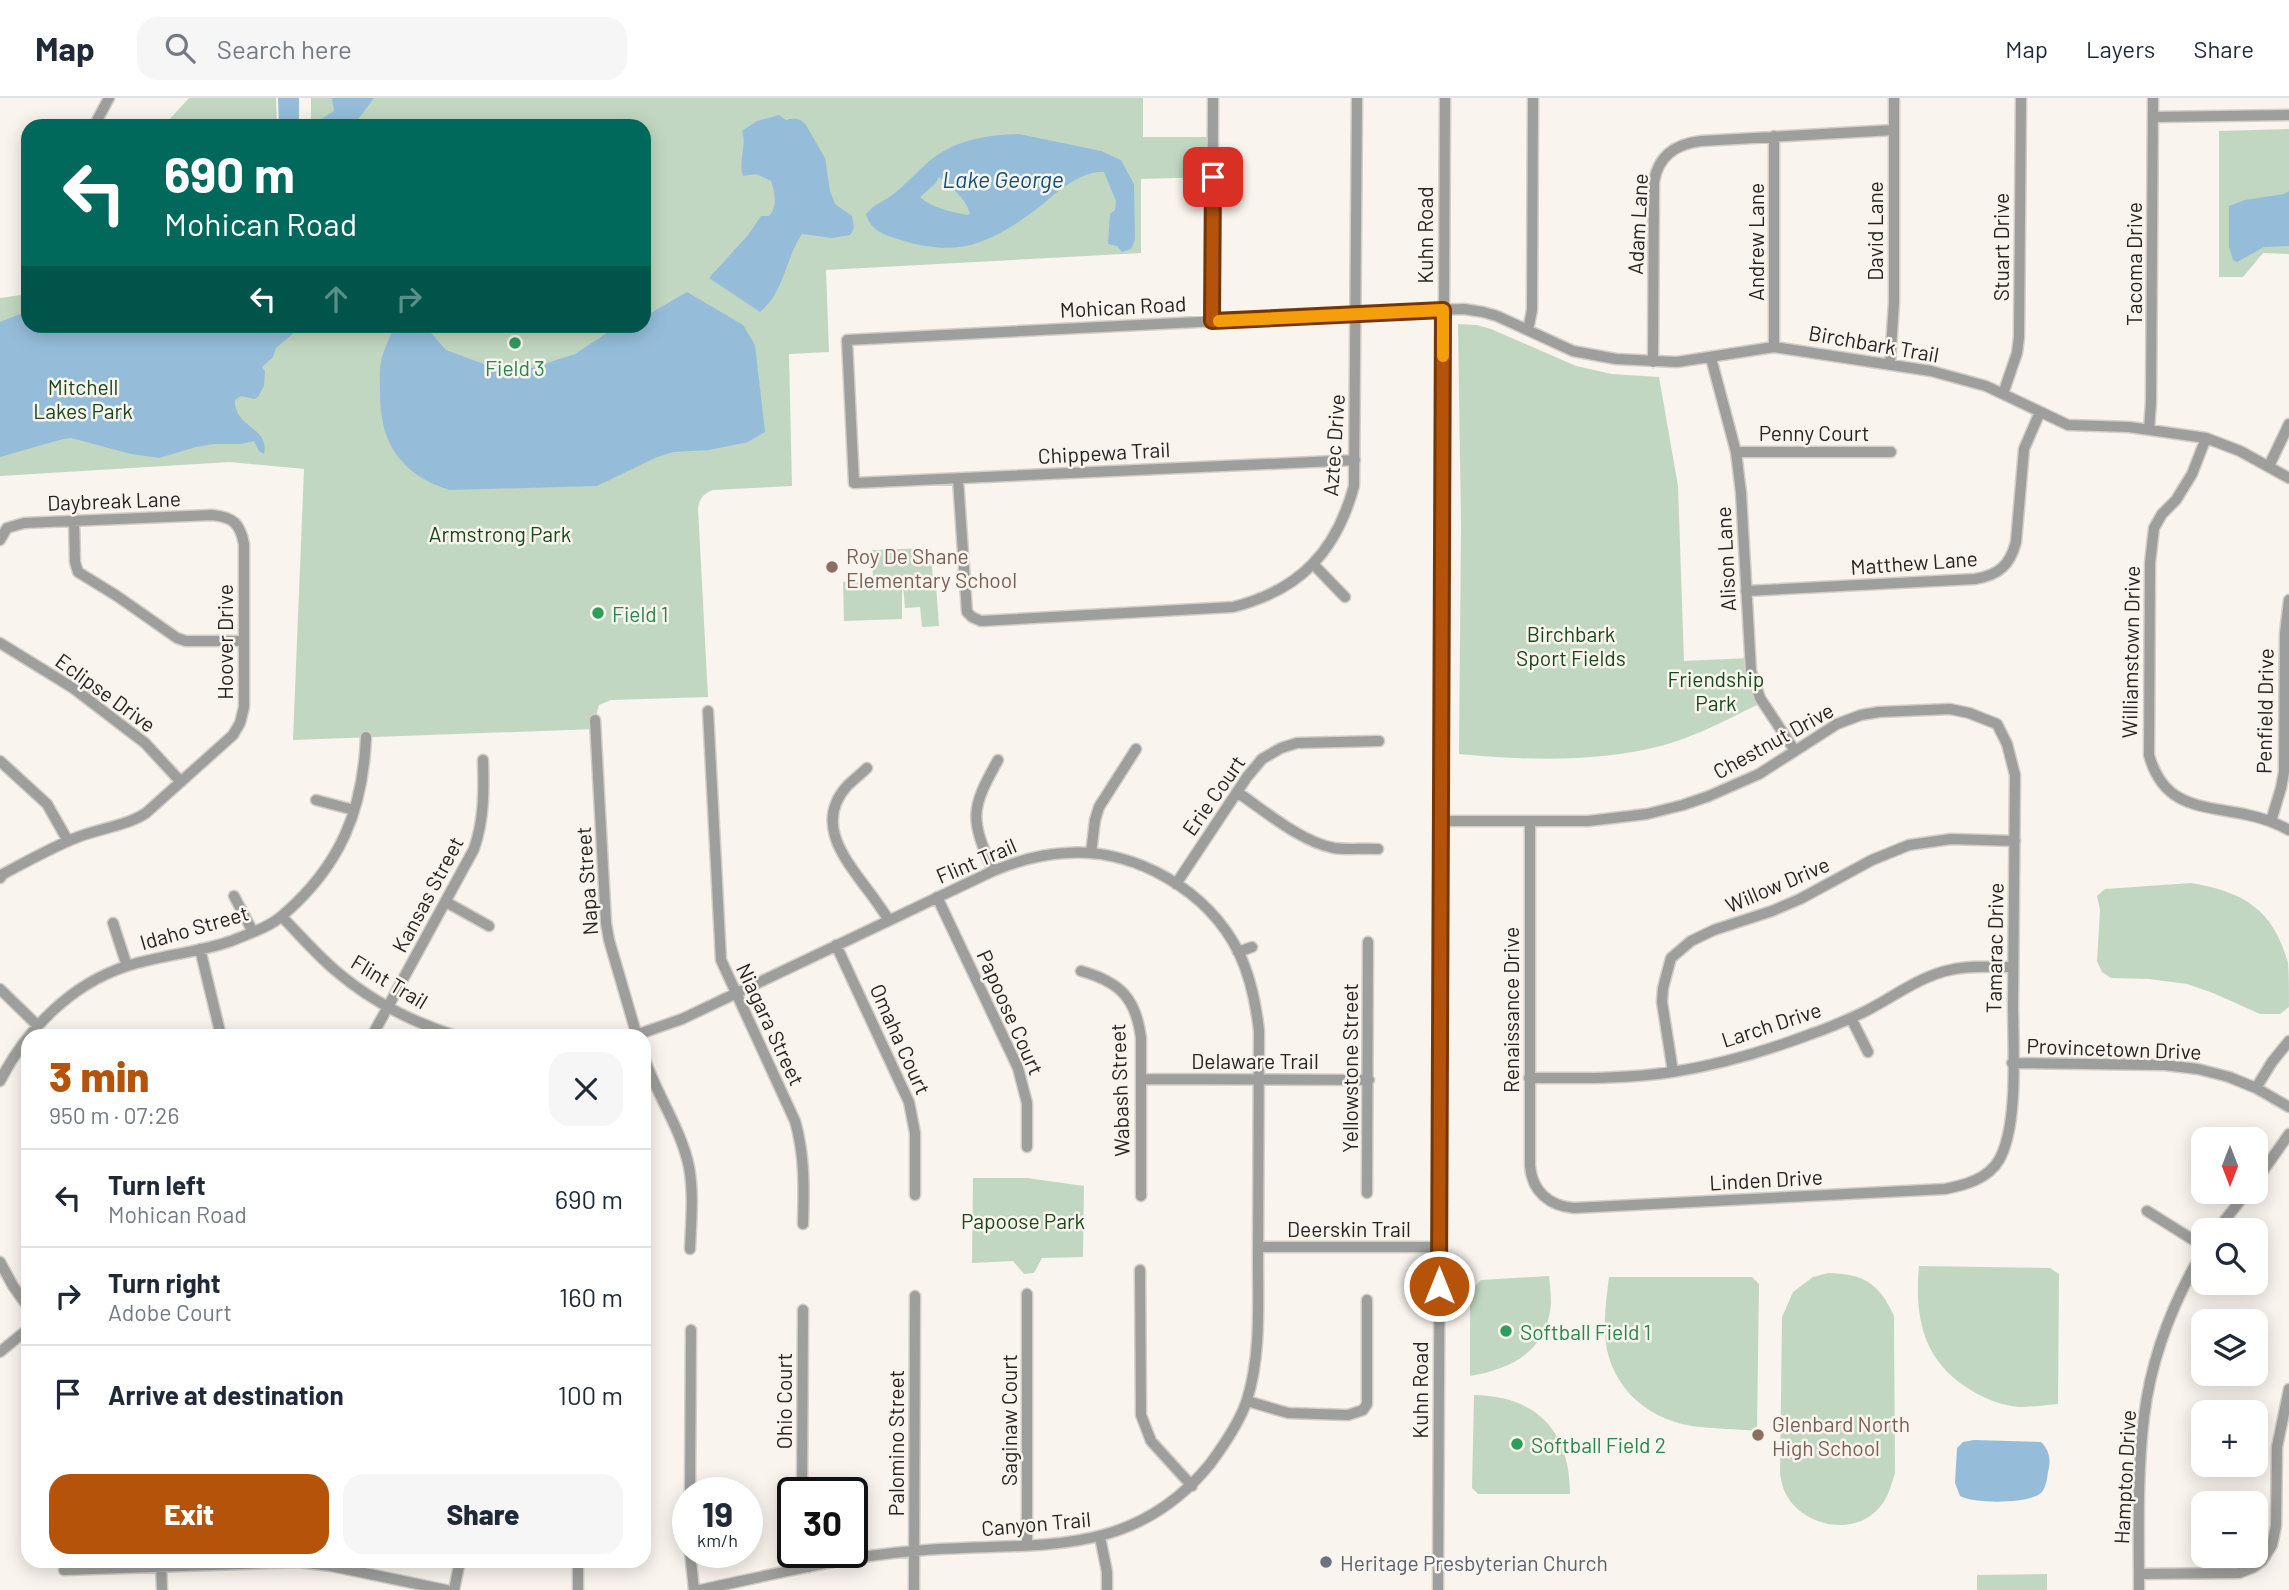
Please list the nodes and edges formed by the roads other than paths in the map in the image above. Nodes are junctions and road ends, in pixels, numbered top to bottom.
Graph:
1 (109, 98) edge
2 (1213, 98) edge
3 (1357, 98) edge
4 (1445, 98) edge
5 (1533, 98) edge
6 (1894, 98) edge
7 (2021, 98) edge
8 (2153, 98) edge
9 (2289, 115) edge
10 (2153, 117) junction
11 (98, 119) edge
12 (1894, 130) junction
13 (1774, 136) junction
14 (1443, 310) junction
15 (1356, 314) junction
16 (1212, 321) junction
17 (1528, 330) junction
18 (1774, 347) junction
19 (1711, 358) junction
20 (1653, 362) junction
21 (1890, 364) junction
22 (2003, 394) junction
23 (2039, 412) junction
24 (2289, 425) edge
25 (2149, 430) junction
26 (2206, 438) junction
27 (1736, 452) junction
28 (1891, 452) dead end
29 (1355, 460) junction
30 (2269, 466) junction
31 (2289, 478) edge
32 (958, 479) junction
33 (854, 483) joint
34 (74, 520) junction
35 (236, 523) joint
36 (0, 540) edge
37 (1314, 565) junction
38 (1746, 591) junction
39 (1345, 597) dead end
40 (2289, 600) edge
41 (244, 641) junction
42 (0, 643) edge
43 (708, 711) dead end
44 (595, 720) dead end
45 (1997, 723) joint
46 (366, 737) dead end
47 (1379, 741) dead end
48 (1136, 749) dead end
49 (1795, 751) junction
50 (483, 760) dead end
51 (998, 760) dead end
52 (0, 761) edge
53 (867, 768) dead end
54 (181, 782) junction
55 (1237, 792) junction
56 (316, 800) dead end
57 (354, 810) junction
58 (1441, 821) junction
59 (1530, 821) junction
60 (2271, 821) junction
61 (2289, 830) edge
62 (68, 841) junction
63 (2015, 841) junction
64 (1378, 849) dead end
65 (1091, 853) junction
66 (993, 871) junction
67 (0, 878) edge
68 (1176, 884) junction
69 (234, 896) dead end
70 (937, 897) junction
71 (446, 902) junction
72 (282, 917) junction
73 (889, 920) junction
74 (113, 923) dead end
75 (489, 926) dead end
76 (253, 932) junction
77 (1368, 942) dead end
78 (836, 945) junction
79 (1252, 947) dead end
80 (200, 949) junction
81 (1238, 953) junction
82 (127, 966) junction
83 (2014, 967) junction
84 (1081, 971) dead end
85 (0, 989) edge
86 (735, 994) junction
87 (388, 1007) junction
88 (1851, 1018) junction
89 (37, 1025) junction
90 (34, 1029) edge
91 (219, 1029) edge
92 (376, 1029) edge
93 (434, 1029) edge
94 (634, 1029) edge
95 (651, 1030) edge
96 (2289, 1041) edge
97 (21, 1046) edge
98 (1868, 1052) dead end
99 (2012, 1063) junction
100 (1673, 1072) junction
101 (651, 1077) edge
102 (1529, 1078) junction
103 (1141, 1079) junction
104 (1259, 1079) junction
105 (1369, 1080) junction
106 (0, 1081) edge
107 (2256, 1088) junction
108 (2289, 1107) edge
109 (2289, 1134) edge
110 (1027, 1147) dead end
111 (2268, 1164) edge
112 (1991, 1172) joint
113 (1367, 1193) dead end
114 (915, 1195) dead end
115 (1141, 1196) dead end
116 (1542, 1197) joint
117 (2238, 1204) edge
118 (2147, 1211) dead end
119 (2227, 1218) edge
120 (803, 1224) dead end
121 (2191, 1240) edge
122 (1258, 1247) junction
123 (1439, 1247) junction
124 (690, 1249) dead end
125 (0, 1262) edge
126 (1140, 1270) dead end
127 (2191, 1271) edge
128 (1027, 1294) dead end
129 (915, 1296) dead end
130 (21, 1297) edge
131 (1367, 1300) dead end
132 (803, 1310) dead end
133 (691, 1331) dead end
134 (21, 1334) edge
135 (0, 1352) edge
136 (2289, 1389) edge
137 (1247, 1401) junction
138 (690, 1477) edge
139 (802, 1477) edge
140 (1192, 1486) junction
141 (1100, 1537) junction
142 (1027, 1545) junction
143 (914, 1550) junction
144 (868, 1557) edge
145 (92, 1568) edge
146 (161, 1568) edge
147 (359, 1568) edge
148 (459, 1568) edge
149 (578, 1568) edge
150 (692, 1568) edge
151 (804, 1568) edge
152 (64, 1570) dead end
153 (2139, 1574) junction
154 (162, 1590) edge
155 (446, 1590) edge
156 (454, 1590) edge
157 (578, 1590) edge
158 (694, 1590) edge
159 (700, 1590) edge
160 (914, 1590) edge
161 (1107, 1590) edge
162 (1438, 1590) edge
163 (2139, 1590) edge

1 - 11 street
2 - 16 street
3 - 15 street, Aztec Drive
4 - 14 street, Kuhn Road
5 - 17 street
6 - 12 street, David Lane
7 - 22 street, Stuart Drive
8 - 10 street, Tacoma Drive
9 - 10 street
10 - 25 street, Tacoma Drive
12 - 13 street, Adam Lane
12 - 21 street, David Lane
13 - 18 street, Andrew Lane
13 - 20 street, Adam Lane
14 - 15 street, Mohican Road
14 - 17 street, Birchbark Trail
14 - 58 street, Kuhn Road
15 - 16 street, Mohican Road
15 - 29 street, Aztec Drive
16 - 33 street, Mohican Road
17 - 20 street, Birchbark Trail
18 - 19 street, Birchbark Trail
18 - 21 street, Birchbark Trail
19 - 20 street, Birchbark Trail
19 - 27 street, Alison Lane
21 - 22 street, Birchbark Trail
22 - 23 street, Birchbark Trail
23 - 25 street, Birchbark Trail
23 - 38 street, Matthew Lane
24 - 30 street
25 - 26 street, Birchbark Trail
26 - 30 street, Birchbark Trail
26 - 60 street, Williamstown Drive
27 - 28 street, Penny Court
27 - 38 street, Alison Lane
29 - 32 street, Chippewa Trail
29 - 37 street, Aztec Drive
30 - 31 street, Birchbark Trail
32 - 33 street, Chippewa Trail
32 - 37 street, Aztec Drive
34 - 35 street, Daybreak Lane
34 - 36 street, Daybreak Lane
34 - 41 street
35 - 41 street, Hoover Drive
37 - 39 street
38 - 49 street, Alison Lane
40 - 60 street, Penfield Drive
41 - 54 street, Hoover Drive
42 - 54 street, Eclipse Drive
43 - 86 street, Niagara Street
44 - 94 street, Napa Street
45 - 49 street, Chestnut Drive
45 - 63 street, Tamarac Drive
46 - 57 street, Idaho Street
47 - 55 street, Erie Court
48 - 65 street
49 - 59 street, Chestnut Drive
50 - 71 street, Kansas Street
51 - 66 street
52 - 62 street
53 - 73 street
54 - 62 street, Hoover Drive
55 - 64 street
55 - 68 street, Erie Court
56 - 57 street
57 - 72 street, Idaho Street
58 - 59 street, Chestnut Drive
58 - 123 street, Kuhn Road
59 - 102 street, Renaissance Drive
60 - 61 street, Williamstown Drive
62 - 67 street, Hoover Drive
63 - 83 street, Tamarac Drive
63 - 100 street, Willow Drive
65 - 66 street, Flint Trail
65 - 68 street, Flint Trail
66 - 70 street, Flint Trail
68 - 81 street, Flint Trail
69 - 76 street
70 - 73 street, Flint Trail
70 - 110 street, Papoose Court
71 - 75 street
71 - 87 street, Kansas Street
72 - 76 street, Idaho Street
72 - 87 street, Flint Trail
73 - 78 street, Flint Trail
74 - 82 street
76 - 80 street, Idaho Street
77 - 105 street, Yellowstone Street
78 - 86 street, Flint Trail
78 - 114 street, Omaha Court
79 - 81 street
80 - 82 street, Idaho Street
80 - 91 street
81 - 104 street, Flint Trail
82 - 89 street, Idaho Street
83 - 88 street, Larch Drive
83 - 99 street, Tamarac Drive
84 - 103 street, Wabash Street
85 - 89 street
86 - 95 street, Flint Trail
86 - 120 street, Niagara Street
87 - 92 street, Kansas Street
87 - 93 street, Flint Trail
88 - 98 street
88 - 100 street, Larch Drive
89 - 90 street, Idaho Street
96 - 107 street
97 - 106 street, Idaho Street
99 - 107 street, Provincetown Drive
99 - 112 street, Tamarac Drive
100 - 102 street, Larch Drive
101 - 124 street
102 - 116 street, Renaissance Drive
103 - 104 street, Delaware Trail
103 - 115 street, Wabash Street
104 - 105 street, Delaware Trail
104 - 122 street, Flint Trail
105 - 113 street, Yellowstone Street
107 - 108 street, Provincetown Drive
109 - 111 street
112 - 116 street, Linden Drive
117 - 119 street
118 - 121 street
122 - 123 street, Deerskin Trail
122 - 137 street, Canyon Trail
123 - 162 street, Kuhn Road
125 - 130 street
126 - 140 street
127 - 153 street, Hampton Drive
128 - 142 street, Saginaw Court
129 - 143 street, Palomino Street
131 - 137 street
132 - 139 street, Ohio Court
133 - 138 street
134 - 135 street
136 - 153 street
137 - 140 street, Canyon Trail
140 - 141 street, Canyon Trail
141 - 142 street, Canyon Trail
141 - 161 street
142 - 143 street, Canyon Trail
143 - 144 street, Canyon Trail
143 - 160 street, Palomino Street
145 - 152 street
146 - 154 street
147 - 155 street
148 - 156 street
149 - 157 street
150 - 158 street
151 - 159 street, Canyon Trail
153 - 163 street, Hampton Drive

